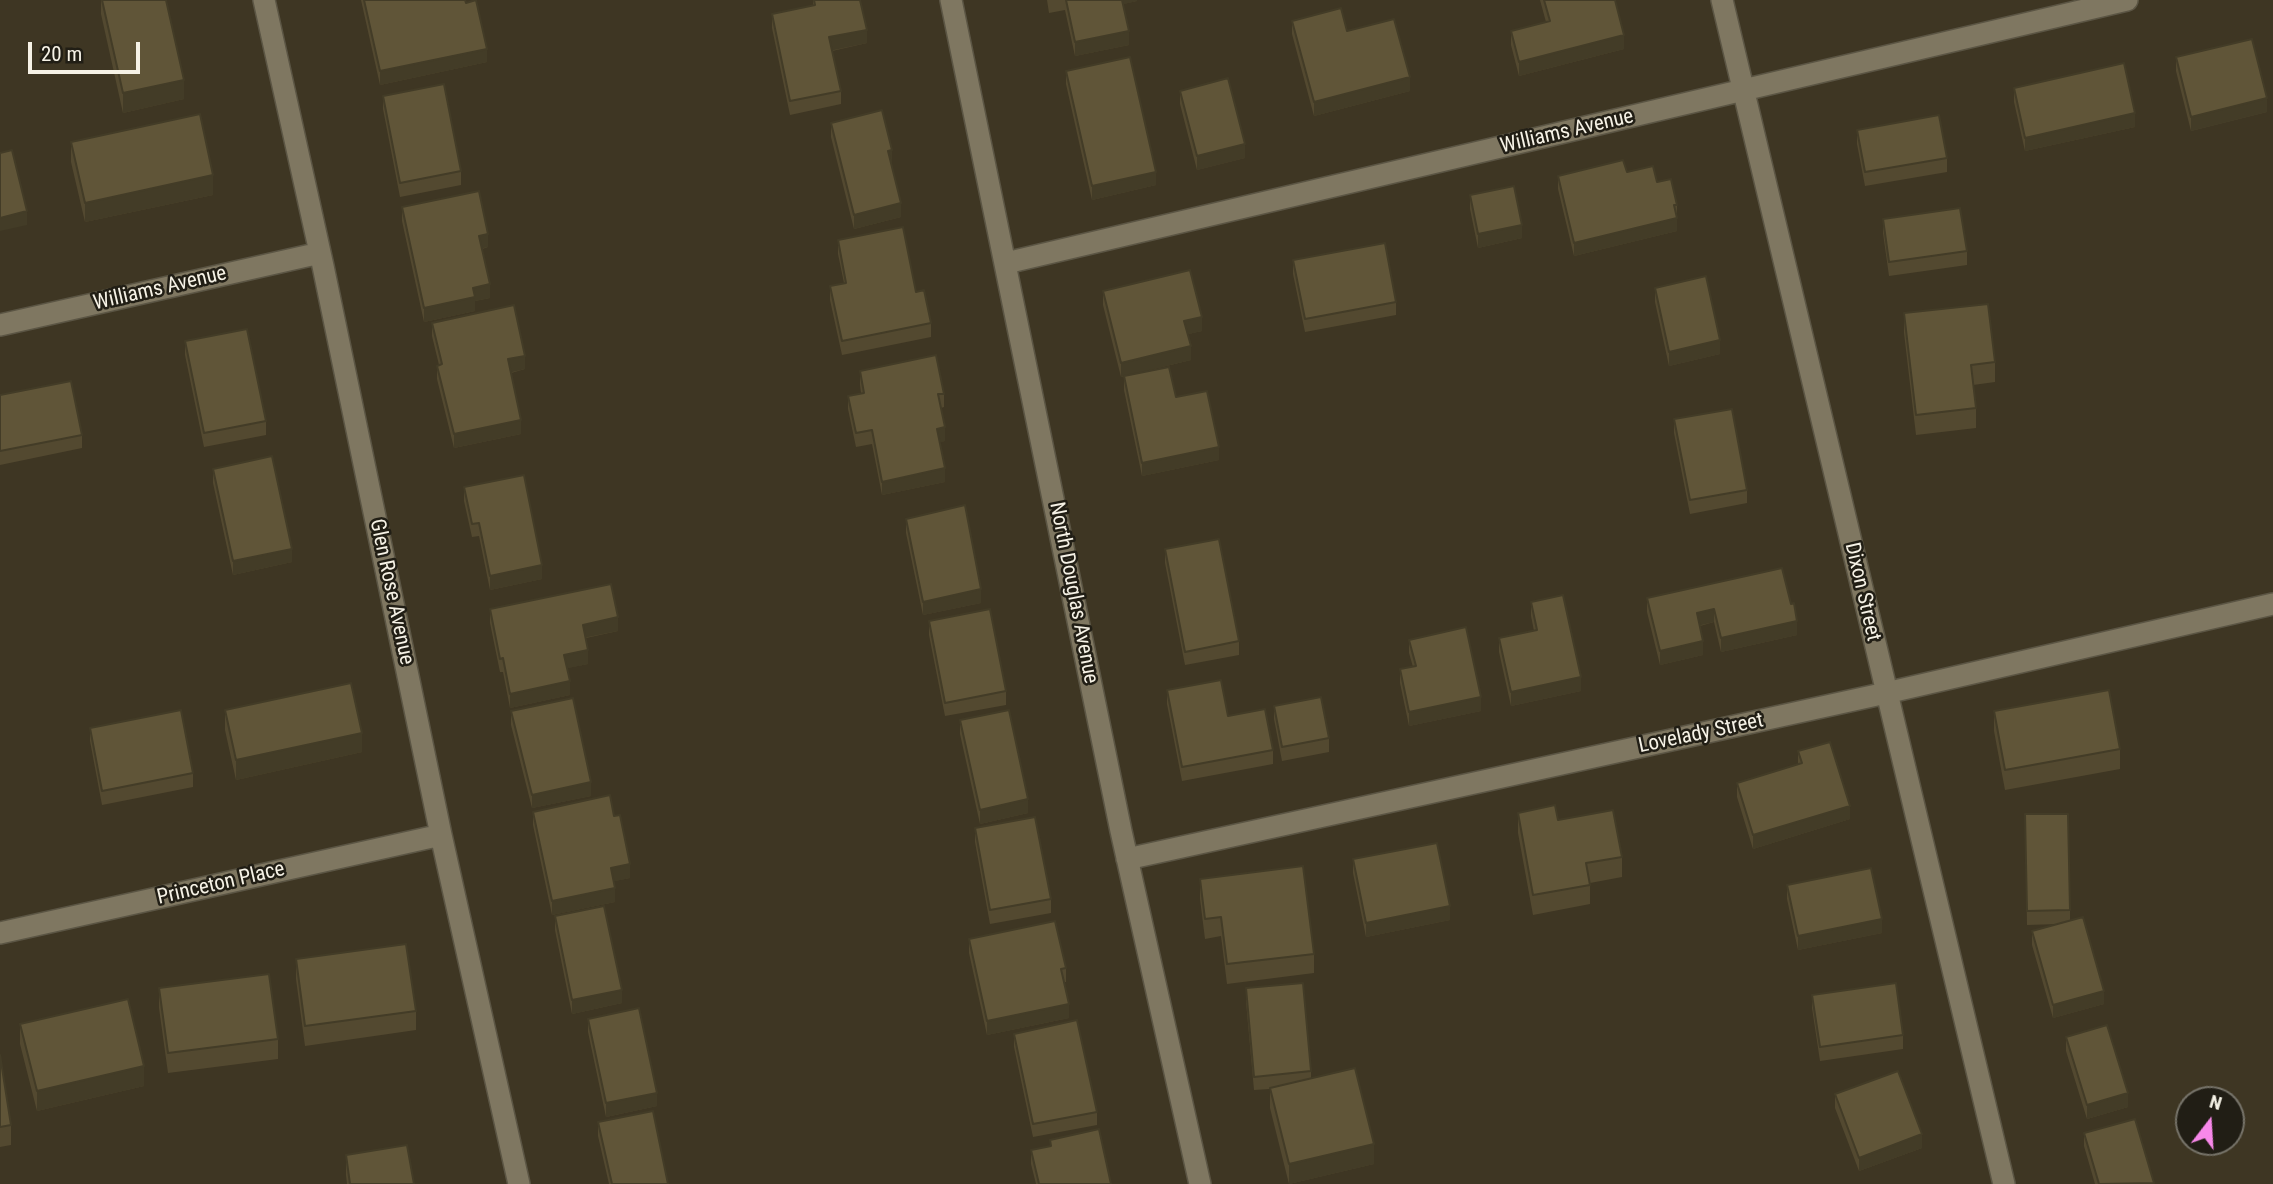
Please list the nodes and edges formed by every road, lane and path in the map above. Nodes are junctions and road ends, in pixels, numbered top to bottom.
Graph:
1 (264, 0) edge
2 (951, 0) edge
3 (1722, 0) edge
4 (2127, 0) edge
5 (1744, 91) junction
6 (320, 253) junction
7 (1006, 262) junction
8 (0, 325) edge
9 (2273, 604) edge
10 (1886, 693) junction
11 (441, 835) junction
12 (1127, 859) junction
13 (0, 933) edge
14 (519, 1184) edge
15 (1200, 1184) edge
16 (2004, 1184) edge

1 - 6 street, Glen Rose Avenue
2 - 7 street, North Douglas Avenue
3 - 5 street, Dixon Street
4 - 5 street, Williams Avenue
5 - 7 street, Williams Avenue
5 - 10 street, Dixon Street
6 - 8 street, Williams Avenue
6 - 11 street, Glen Rose Avenue
7 - 12 street, North Douglas Avenue
9 - 10 street, Lovelady Street
10 - 12 street, Lovelady Street
10 - 16 street, Dixon Street
11 - 13 street, Princeton Place
11 - 14 street, Glen Rose Avenue
12 - 15 street, North Douglas Avenue

